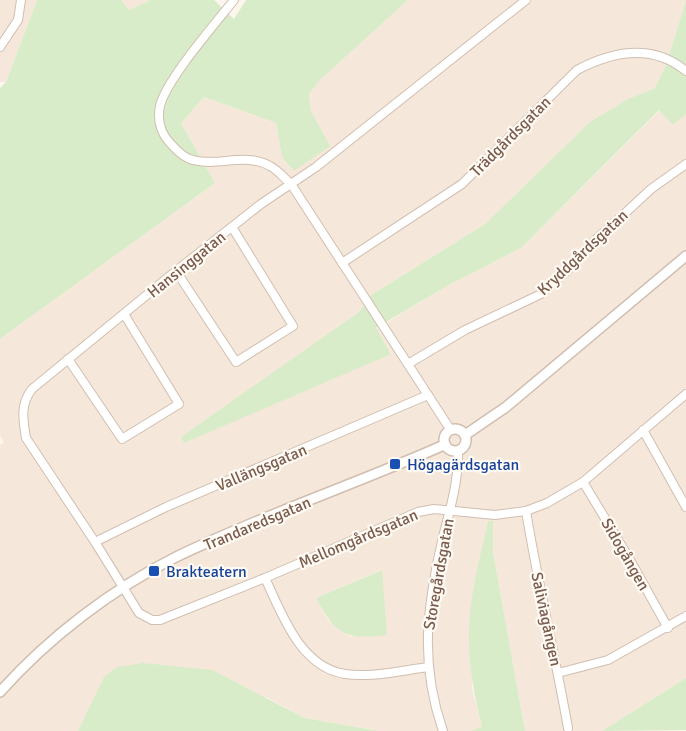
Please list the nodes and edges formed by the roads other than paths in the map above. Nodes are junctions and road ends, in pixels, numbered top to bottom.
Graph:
1 (21, 0) edge
2 (234, 0) edge
3 (526, 0) edge
4 (0, 47) edge
5 (686, 71) edge
6 (686, 164) edge
7 (291, 184) junction
8 (232, 227) junction
9 (686, 256) edge
10 (342, 262) junction
11 (176, 271) junction
12 (124, 314) junction
13 (68, 359) junction
14 (408, 364) junction
15 (686, 394) edge
16 (428, 395) junction
17 (450, 429) junction
18 (643, 430) junction
19 (465, 435) junction
20 (444, 445) junction
21 (458, 451) junction
22 (583, 482) junction
23 (686, 507) edge
24 (449, 510) junction
25 (526, 511) junction
26 (95, 542) junction
27 (265, 578) junction
28 (123, 589) junction
29 (686, 616) edge
30 (668, 628) junction
31 (429, 667) junction
32 (558, 673) junction
33 (0, 692) edge
34 (568, 728) dead end
35 (443, 731) edge

1 - 4 street
2 - 7 street
3 - 7 street, Hansinggatan
5 - 10 street, Trädgårdsgatan
6 - 14 street, Kryddgårdsgatan
7 - 8 street, Hansinggatan
7 - 10 street
8 - 11 street, Hansinggatan
8 - 11 street
9 - 19 street
10 - 14 street
11 - 12 street, Hansinggatan
12 - 13 street, Hansinggatan
12 - 13 street
13 - 26 street, Hansinggatan
14 - 16 street
15 - 18 street, Mellomgårdsgatan
16 - 17 street
16 - 26 street, Vallängsgatan
17 - 19 street
17 - 20 street
18 - 22 street, Mellomgårdsgatan
18 - 23 street
19 - 21 street
20 - 21 street
20 - 28 street, Trandaredsgatan
21 - 24 street, Storegårdsgatan
22 - 25 street, Mellomgårdsgatan
22 - 30 street, Sidogången
24 - 25 street, Mellomgårdsgatan
24 - 27 street, Mellomgårdsgatan
24 - 31 street, Storegårdsgatan
25 - 32 street, Saliviagången
26 - 28 street, Hansinggatan
27 - 28 street, Mellomgårdsgatan
27 - 31 street
28 - 33 street, Trandaredsgatan
29 - 30 street
30 - 32 street
31 - 35 street, Storegårdsgatan
32 - 34 street, Saliviagången

